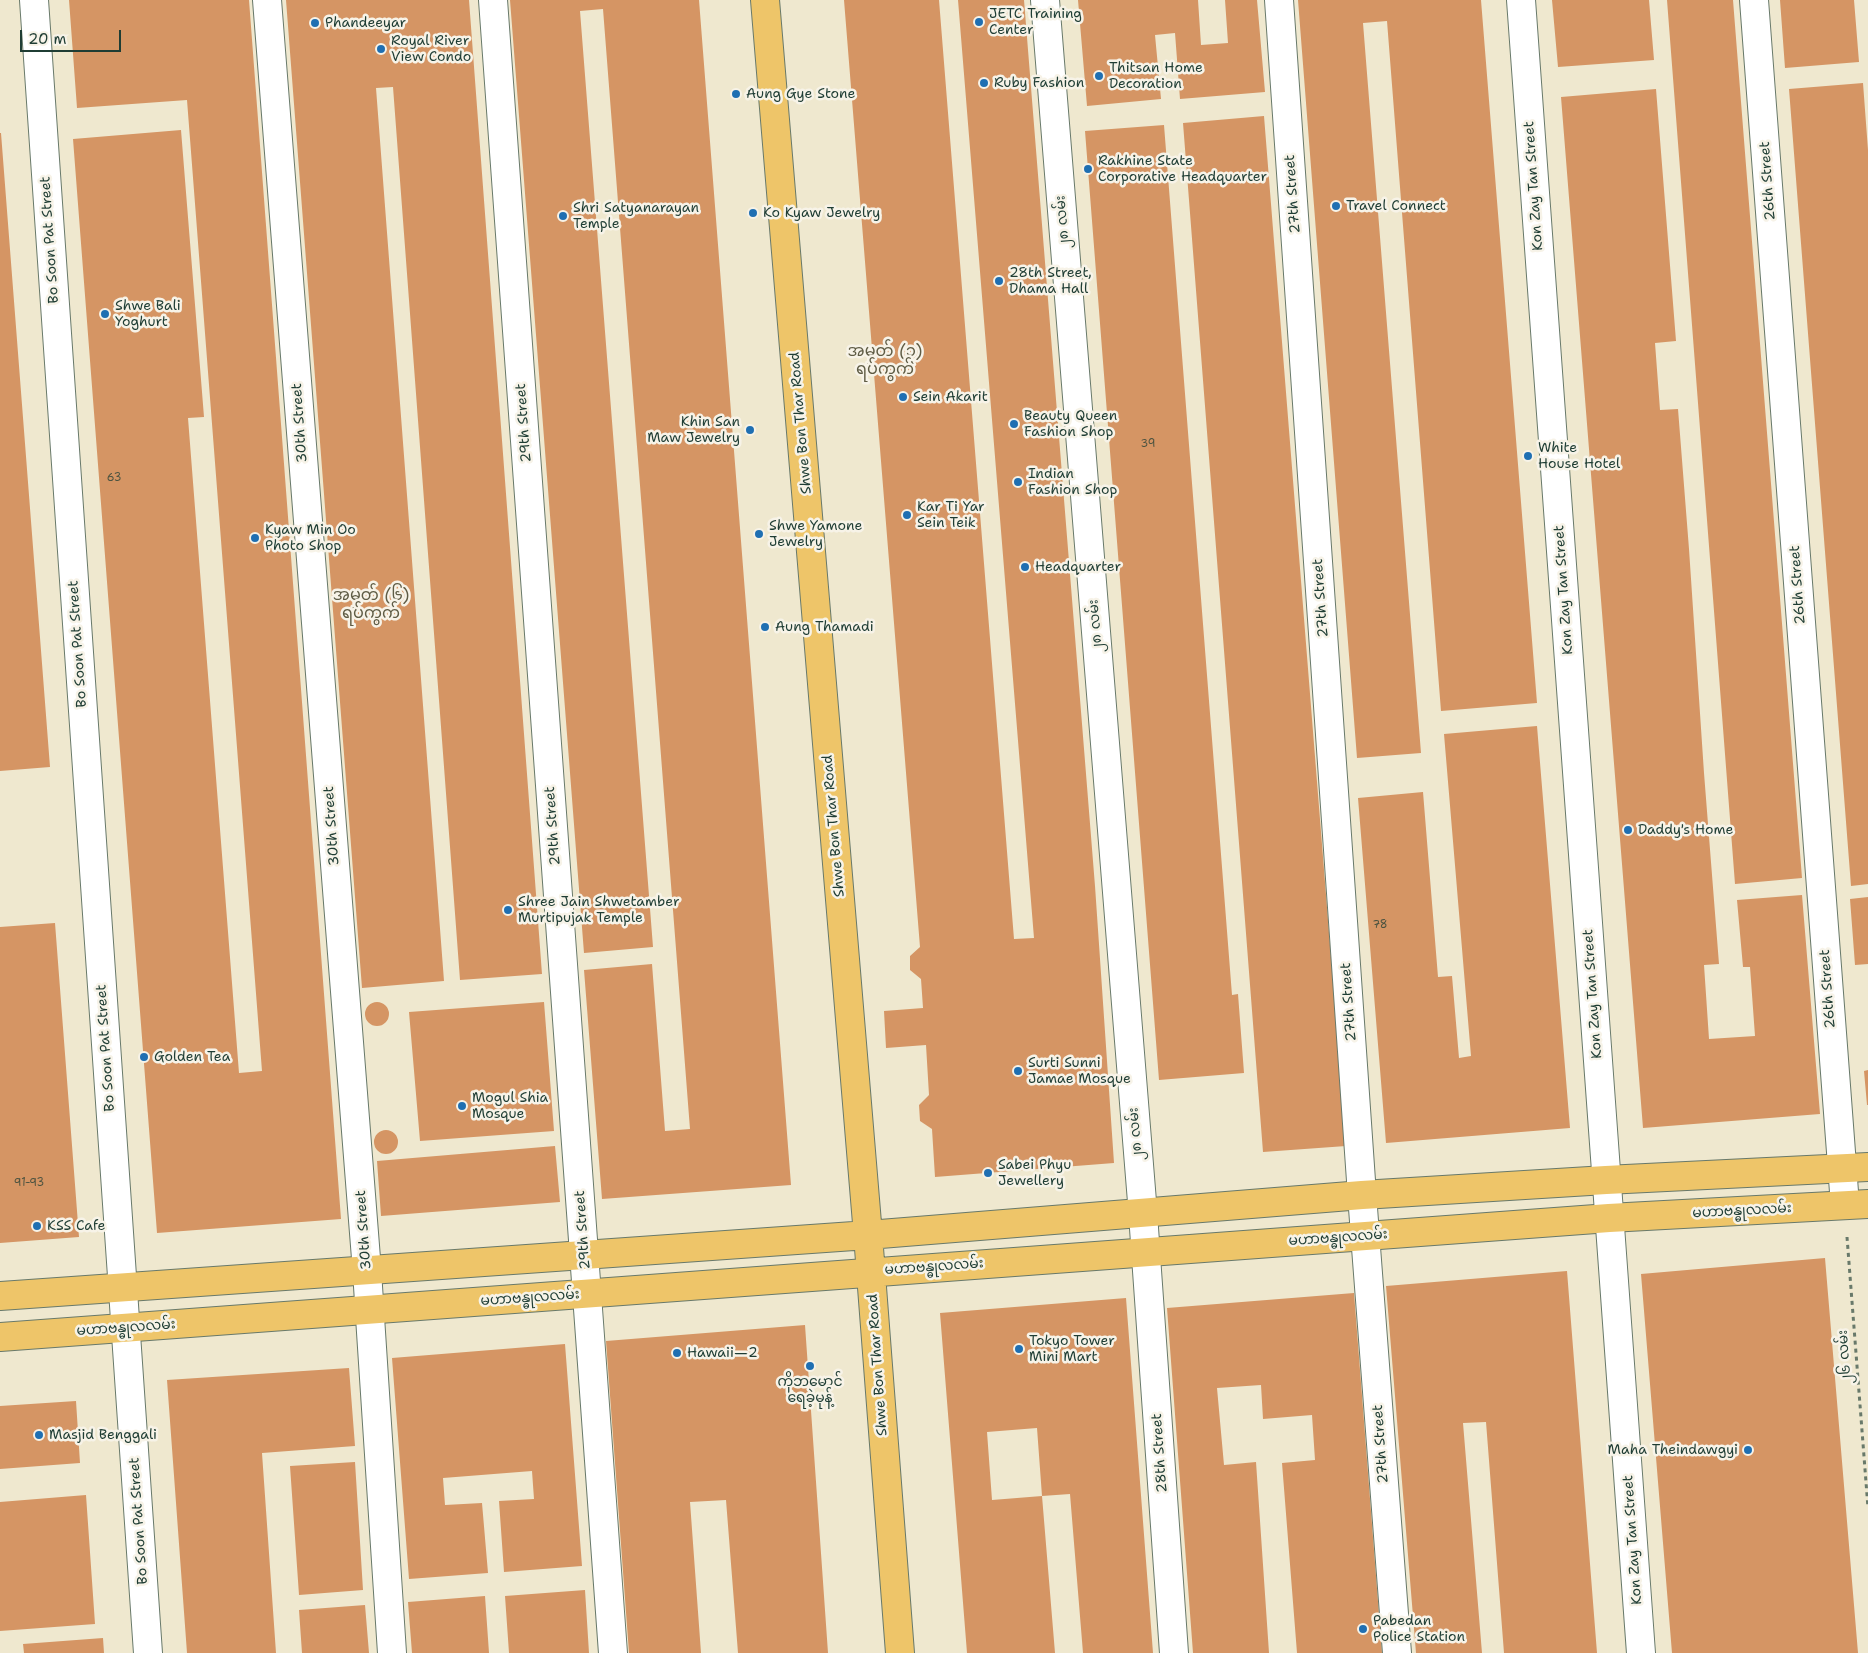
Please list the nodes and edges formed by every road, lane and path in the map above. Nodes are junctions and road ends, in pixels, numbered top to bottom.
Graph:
1 (34, 0) edge
2 (267, 0) edge
3 (494, 0) edge
4 (765, 0) edge
5 (1045, 0) edge
6 (1280, 0) edge
7 (1521, 0) edge
8 (1754, 0) edge
9 (1868, 1168) edge
10 (1841, 1169) junction
11 (1606, 1180) junction
12 (1362, 1195) junction
13 (1856, 1205) edge
14 (1143, 1214) junction
15 (1609, 1218) junction
16 (868, 1235) junction
17 (1365, 1236) junction
18 (1145, 1252) junction
19 (584, 1255) junction
20 (367, 1270) junction
21 (871, 1272) junction
22 (123, 1288) junction
23 (588, 1294) junction
24 (0, 1296) edge
25 (369, 1310) junction
26 (126, 1328) junction
27 (0, 1337) edge
28 (1868, 1508) edge
29 (148, 1653) edge
30 (392, 1653) edge
31 (613, 1653) edge
32 (900, 1653) edge
33 (1174, 1653) edge
34 (1397, 1653) edge
35 (1641, 1653) edge

1 - 22 street, Bo Soon Pat Street
2 - 20 street, 30th Street
3 - 19 street, 29th Street
4 - 16 main road, Shwe Bon Thar Road
5 - 14 street, ၂၈ လမ်း
6 - 12 street, 27th Street
7 - 11 street, Kon Zay Tan Street
8 - 10 street, 26th Street
9 - 10 main road
10 - 11 main road
10 - 13 street, 26th Street
11 - 12 main road
11 - 15 street, Kon Zay Tan Street
12 - 14 main road
12 - 17 street, 27th Street
13 - 15 main road, မဟာဗန္ဓုလလမ်း
13 - 28 path, ၂၆ လမ်း
14 - 16 main road
14 - 18 street, ၂၈ လမ်း
15 - 17 main road, မဟာဗန္ဓုလလမ်း
15 - 35 street, Kon Zay Tan Street
16 - 19 main road
16 - 21 main road, Shwe Bon Thar Road
17 - 18 main road, မဟာဗန္ဓုလလမ်း
17 - 34 street, 27th Street
18 - 21 main road, မဟာဗန္ဓုလလမ်း
18 - 33 street, 28th Street
19 - 20 main road
19 - 23 street, 29th Street
20 - 22 main road
20 - 25 street, 30th Street
21 - 23 main road, မဟာဗန္ဓုလလမ်း
21 - 32 main road, Shwe Bon Thar Road
22 - 24 main road
22 - 26 street, Bo Soon Pat Street
23 - 25 main road, မဟာဗန္ဓုလလမ်း
23 - 31 street, 29th Street
25 - 26 main road, မဟာဗန္ဓုလလမ်း
25 - 30 street, 30th Street
26 - 27 main road, မဟာဗန္ဓုလလမ်း
26 - 29 street, Bo Soon Pat Street

